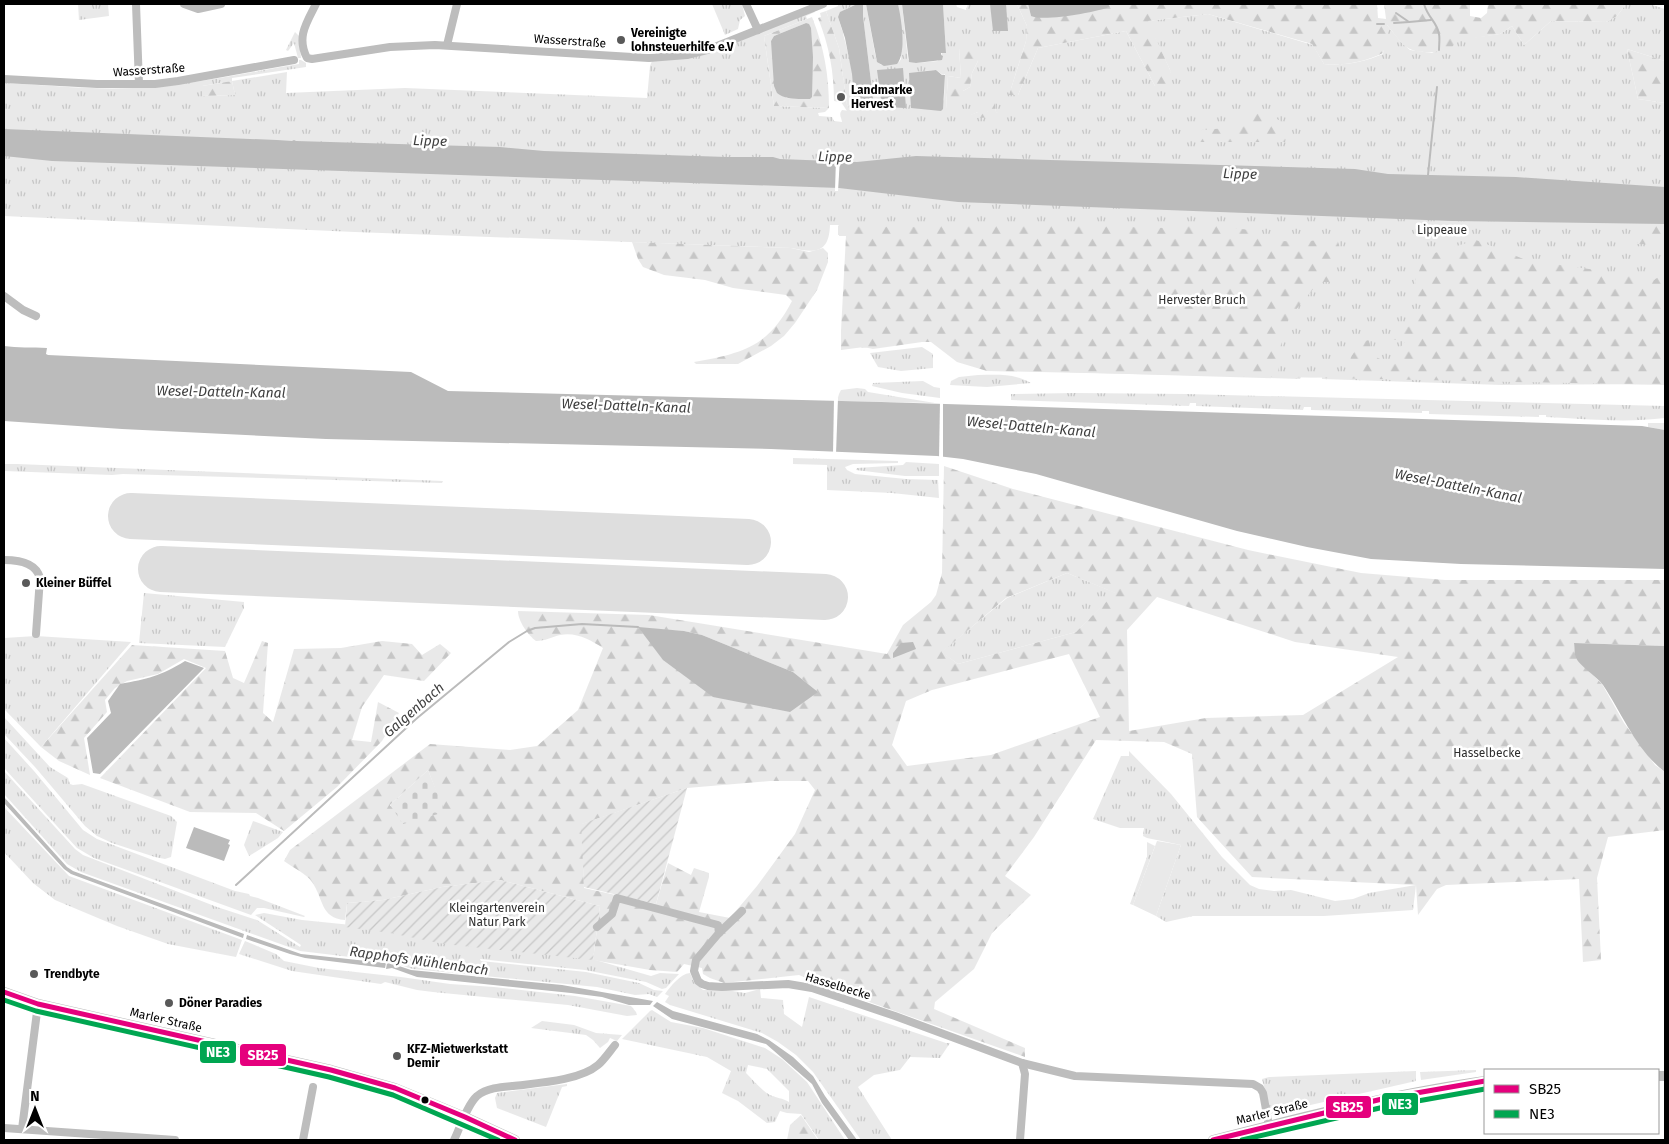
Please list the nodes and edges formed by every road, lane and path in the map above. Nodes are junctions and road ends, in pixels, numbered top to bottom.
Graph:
1 (136, 4) edge
2 (184, 4) edge
3 (221, 4) edge
4 (316, 4) edge
5 (458, 4) edge
6 (746, 4) edge
7 (823, 4) edge
8 (758, 30) junction
9 (447, 45) junction
10 (294, 60) dead end
11 (4, 80) edge
12 (139, 84) junction
13 (4, 296) edge
14 (36, 316) dead end
15 (4, 560) edge
16 (36, 634) dead end
17 (742, 911) dead end
18 (597, 927) dead end
19 (719, 933) junction
20 (4, 992) edge
21 (38, 1004) junction
22 (616, 1045) dead end
23 (1022, 1063) junction
24 (1484, 1081) edge
25 (313, 1087) dead end
26 (465, 1117) junction
27 (1269, 1126) junction
28 (4, 1128) edge
29 (22, 1129) junction
30 (175, 1140) edge
31 (303, 1140) edge
32 (454, 1140) edge
33 (515, 1140) edge
34 (1020, 1140) edge
35 (1213, 1140) edge

1 - 12 street
2 - 3 street
4 - 9 street, Wasserstraße
5 - 9 street
6 - 8 street
7 - 8 street, Wasserstraße
8 - 9 street, Wasserstraße
10 - 12 street, Wasserstraße
11 - 12 street, Wasserstraße
13 - 14 street
15 - 16 street
17 - 19 street, Hasselbecke
18 - 19 street
19 - 23 street, Hasselbecke
20 - 21 main road, Marler Straße
21 - 26 main road, Marler Straße
21 - 29 street
22 - 26 street
23 - 27 street, Hasselbecke
23 - 34 street
24 - 27 main road, Marler Straße
25 - 31 street
26 - 32 street
26 - 33 main road, Marler Straße
27 - 35 main road, Marler Straße
28 - 29 street
29 - 30 street

